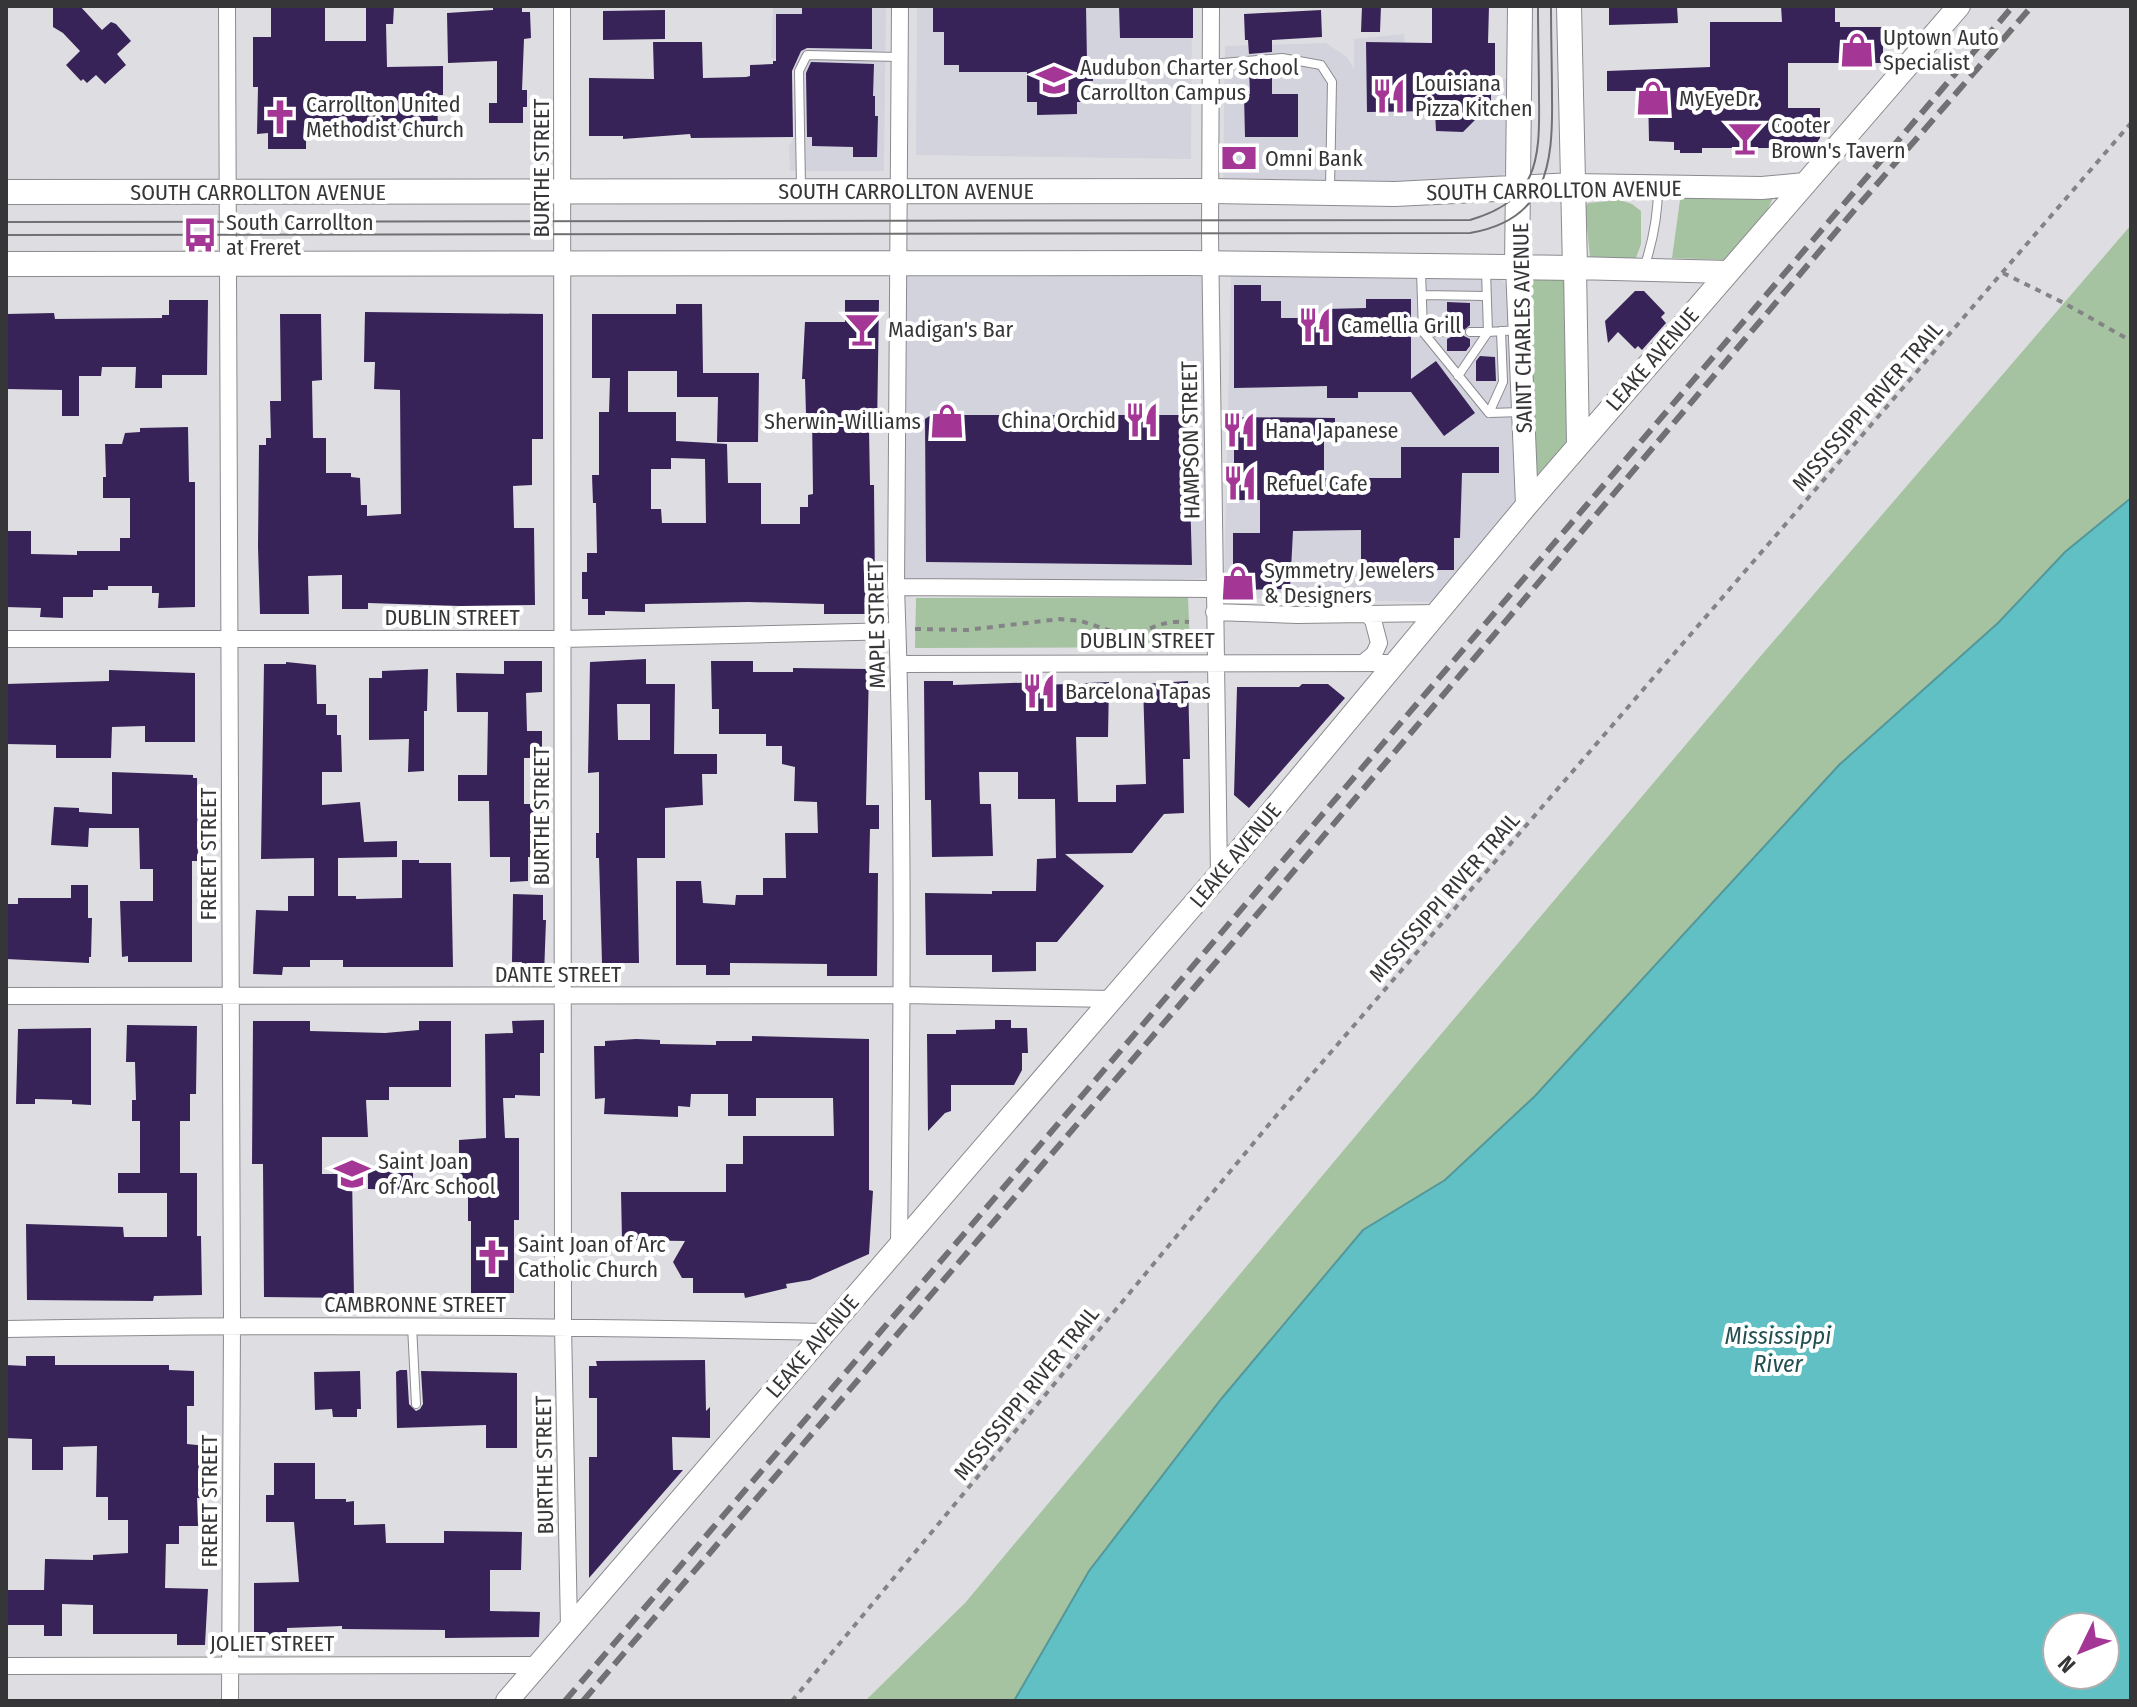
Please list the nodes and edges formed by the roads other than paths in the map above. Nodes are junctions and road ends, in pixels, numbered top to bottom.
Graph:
1 (227, 6) edge
2 (562, 6) edge
3 (900, 6) edge
4 (1211, 6) edge
5 (1520, 6) edge
6 (1569, 6) edge
7 (1959, 6) edge
8 (900, 57) junction
9 (1211, 64) junction
10 (1805, 184) junction
11 (1573, 185) junction
12 (1520, 186) junction
13 (1658, 188) junction
14 (801, 191) junction
15 (1210, 191) junction
16 (6, 192) edge
17 (228, 192) junction
18 (563, 192) junction
19 (899, 192) junction
20 (1330, 193) junction
21 (563, 263) junction
22 (900, 263) junction
23 (1210, 263) junction
24 (6, 264) edge
25 (228, 264) junction
26 (1421, 266) junction
27 (1486, 266) junction
28 (1517, 267) junction
29 (1575, 268) junction
30 (1643, 269) junction
31 (1728, 272) junction
32 (1422, 295) junction
33 (1486, 296) junction
34 (1510, 331) junction
35 (1423, 332) junction
36 (1447, 332) dead end
37 (1470, 332) dead end
38 (1488, 332) junction
39 (1458, 376) junction
40 (1523, 412) junction
41 (1489, 413) junction
42 (1578, 445) junction
43 (1527, 505) junction
44 (896, 587) junction
45 (1213, 589) junction
46 (1214, 612) junction
47 (1366, 613) junction
48 (1437, 613) junction
49 (898, 637) junction
50 (6, 639) edge
51 (563, 639) junction
52 (230, 640) junction
53 (1216, 662) junction
54 (1363, 663) junction
55 (1396, 663) junction
56 (899, 664) junction
57 (1219, 875) junction
58 (902, 995) junction
59 (6, 996) edge
60 (231, 996) junction
61 (563, 996) junction
62 (1111, 999) junction
63 (899, 1243) junction
64 (232, 1325) junction
65 (412, 1326) junction
66 (563, 1326) junction
67 (6, 1329) edge
68 (823, 1332) junction
69 (416, 1404) dead end
70 (569, 1627) junction
71 (231, 1665) junction
72 (537, 1665) junction
73 (6, 1666) edge
74 (230, 1701) edge
75 (507, 1701) edge

1 - 17 street, FRERET STREET
2 - 18 street, BURTHE STREET
3 - 8 street, MAPLE STREET
4 - 9 street, HAMPSON STREET
5 - 12 main road, SAINT CHARLES AVENUE
6 - 11 main road
7 - 10 street, LEAKE AVENUE
8 - 14 lane
8 - 19 street, MAPLE STREET
9 - 15 street, HAMPSON STREET
9 - 20 lane
10 - 13 street, SOUTH CARROLLTON AVENUE
10 - 31 street, LEAKE AVENUE
11 - 12 main road, SOUTH CARROLLTON AVENUE
11 - 13 street, SOUTH CARROLLTON AVENUE
11 - 29 main road
12 - 20 main road, SOUTH CARROLLTON AVENUE
12 - 28 main road, SAINT CHARLES AVENUE
13 - 30 lane
14 - 18 main road, SOUTH CARROLLTON AVENUE
14 - 19 main road, SOUTH CARROLLTON AVENUE
15 - 19 main road, SOUTH CARROLLTON AVENUE
15 - 20 main road, SOUTH CARROLLTON AVENUE
15 - 23 street, HAMPSON STREET
16 - 17 main road, SOUTH CARROLLTON AVENUE
17 - 18 main road, SOUTH CARROLLTON AVENUE
17 - 25 street, FRERET STREET
18 - 21 street, BURTHE STREET
19 - 22 street, MAPLE STREET
21 - 22 main road
21 - 25 main road
21 - 51 street, BURTHE STREET
22 - 23 main road
22 - 44 street, MAPLE STREET
23 - 26 main road
23 - 45 street, HAMPSON STREET
24 - 25 main road
25 - 52 street, FRERET STREET
26 - 27 main road
26 - 32 lane
27 - 28 main road
27 - 33 lane
28 - 29 main road
28 - 34 street, SAINT CHARLES AVENUE
29 - 30 street
29 - 42 street
30 - 31 street
31 - 42 street, LEAKE AVENUE
32 - 33 lane
32 - 35 lane
33 - 38 lane
34 - 38 lane
34 - 40 street, SAINT CHARLES AVENUE
34 - 41 lane
35 - 36 lane
35 - 39 lane
37 - 38 lane
38 - 39 lane
39 - 41 lane
40 - 41 lane
40 - 43 street, SAINT CHARLES AVENUE
42 - 43 street, LEAKE AVENUE
43 - 48 street, LEAKE AVENUE
44 - 45 street
44 - 49 street, MAPLE STREET
45 - 46 street, HAMPSON STREET
46 - 47 street, DUBLIN STREET
46 - 53 street, HAMPSON STREET
47 - 48 street, DUBLIN STREET
47 - 54 street
48 - 55 street, LEAKE AVENUE
49 - 51 street, DUBLIN STREET
49 - 56 street, MAPLE STREET
50 - 52 street, DUBLIN STREET
51 - 52 street, DUBLIN STREET
51 - 61 street, BURTHE STREET
52 - 60 street, FRERET STREET
53 - 54 street, DUBLIN STREET
53 - 56 street, DUBLIN STREET
53 - 57 street, HAMPSON STREET
54 - 55 street, DUBLIN STREET
55 - 57 street, LEAKE AVENUE
56 - 58 street, MAPLE STREET
57 - 62 street, LEAKE AVENUE
58 - 61 street, DANTE STREET
58 - 62 street, DANTE STREET
58 - 63 street, MAPLE STREET
59 - 60 street, DANTE STREET
60 - 61 street, DANTE STREET
60 - 64 street, FRERET STREET
61 - 66 street, BURTHE STREET
62 - 63 street, LEAKE AVENUE
63 - 68 street, LEAKE AVENUE
64 - 65 street, CAMBRONNE STREET
64 - 67 street, CAMBRONNE STREET
64 - 71 street, FRERET STREET
65 - 66 street, CAMBRONNE STREET
65 - 69 lane
66 - 68 street, CAMBRONNE STREET
66 - 70 street, BURTHE STREET
68 - 70 street, LEAKE AVENUE
70 - 72 street, LEAKE AVENUE
71 - 72 street, JOLIET STREET
71 - 73 street, JOLIET STREET
71 - 74 street, FRERET STREET
72 - 75 street, LEAKE AVENUE

